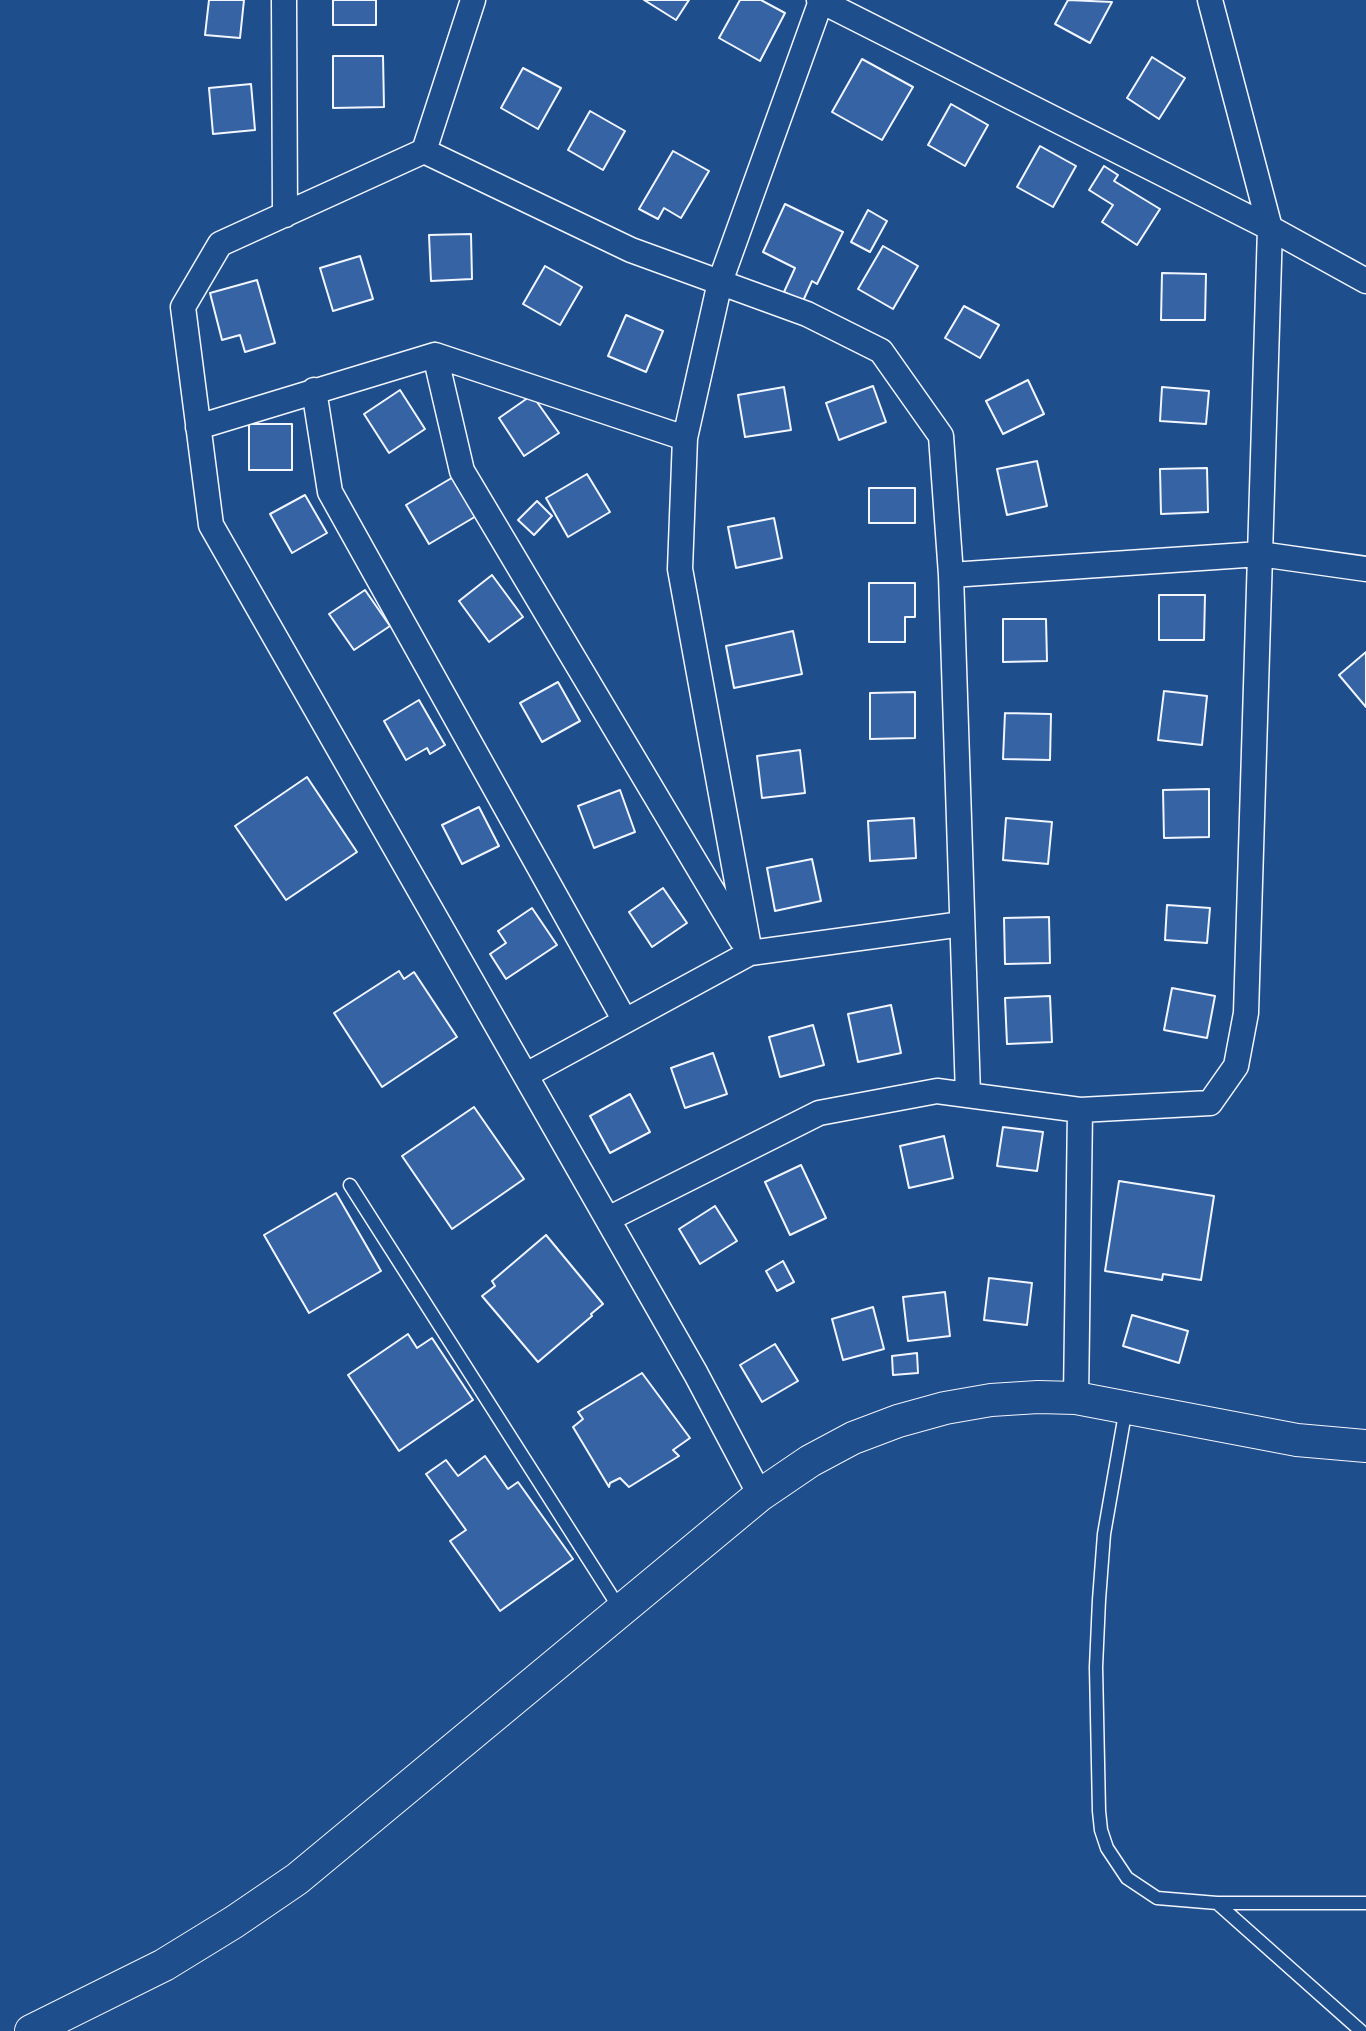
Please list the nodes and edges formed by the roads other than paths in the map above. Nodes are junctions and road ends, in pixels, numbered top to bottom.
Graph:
1 (284, 0) edge
2 (473, 0) edge
3 (1210, 0) edge
4 (820, 1) edge
5 (424, 151) junction
6 (285, 215) junction
7 (1270, 228) junction
8 (1366, 281) edge
9 (720, 282) junction
10 (435, 355) junction
11 (314, 390) junction
12 (198, 427) junction
13 (685, 438) junction
14 (1260, 554) junction
15 (1366, 569) edge
16 (951, 575) junction
17 (962, 924) junction
18 (750, 953) junction
19 (625, 1021) junction
20 (526, 1075) junction
21 (968, 1095) junction
22 (1080, 1110) junction
23 (350, 1185) dead end
24 (608, 1219) junction
25 (1076, 1398) junction
26 (1126, 1408) junction
27 (1366, 1446) edge
28 (760, 1495) junction
29 (620, 1609) junction
30 (1217, 1903) junction
31 (1366, 1903) edge
32 (31, 2031) edge
33 (1361, 2031) edge

1 - 6 street
2 - 5 street
3 - 7 street
4 - 7 street
4 - 9 street
5 - 6 street
5 - 9 street
6 - 12 street
7 - 8 street
7 - 14 street
9 - 13 street
9 - 16 street
10 - 11 street
10 - 13 street
10 - 18 street
11 - 12 street
11 - 19 street
12 - 20 street
13 - 18 street
14 - 15 street
14 - 16 street
14 - 22 street
16 - 17 street
17 - 18 street
17 - 21 street
18 - 19 street
19 - 20 street
20 - 24 street
21 - 22 street
21 - 24 street
22 - 25 street
23 - 29 lane
24 - 28 street
25 - 26 street
25 - 28 street
26 - 27 street
26 - 30 lane
28 - 29 street
29 - 32 street
30 - 31 lane
30 - 33 lane

